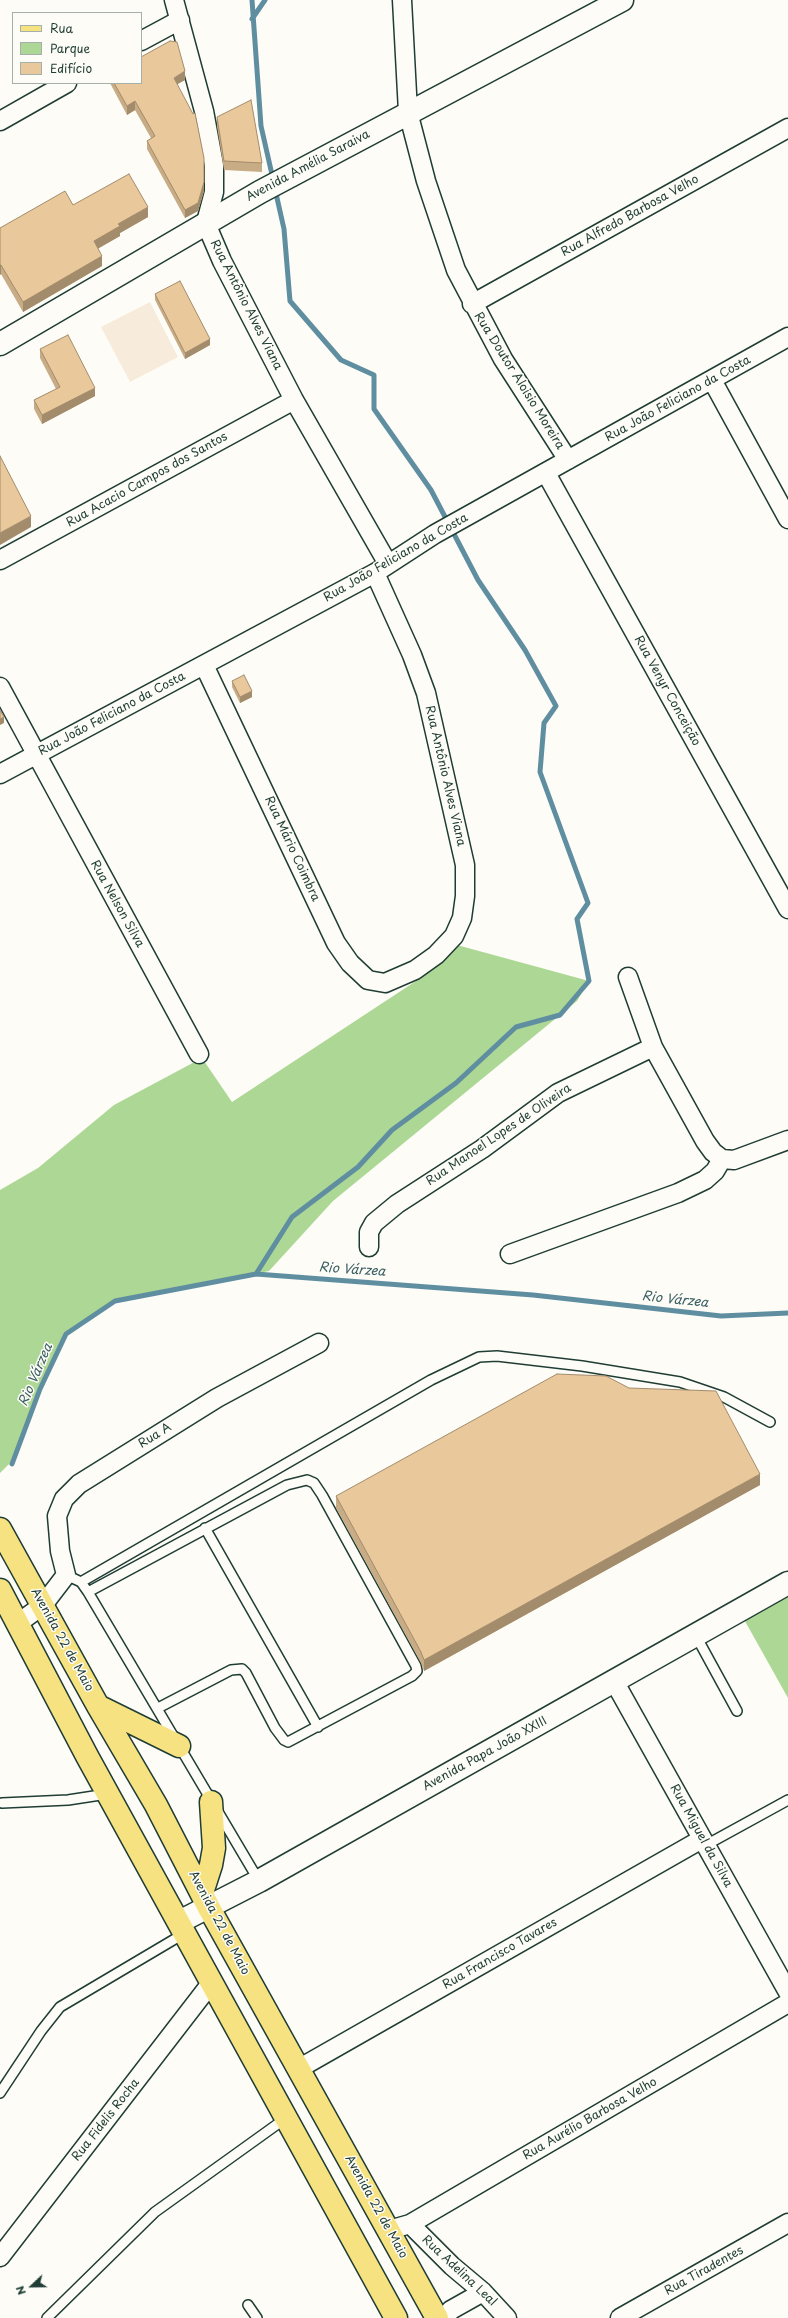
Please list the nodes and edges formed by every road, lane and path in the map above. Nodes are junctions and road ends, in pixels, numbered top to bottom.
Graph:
1 (174, 0) edge
2 (402, 0) edge
3 (622, 0) edge
4 (180, 20) junction
5 (142, 40) edge
6 (65, 84) edge
7 (408, 112) junction
8 (0, 121) edge
9 (788, 128) edge
10 (206, 222) junction
11 (472, 304) junction
12 (788, 337) edge
13 (0, 344) edge
14 (712, 380) junction
15 (294, 400) junction
16 (568, 460) junction
17 (546, 472) junction
18 (788, 519) edge
19 (0, 560) edge
20 (382, 568) junction
21 (204, 665) junction
22 (0, 687) edge
23 (35, 754) junction
24 (0, 774) edge
25 (788, 909) edge
26 (415, 970) joint
27 (628, 978) dead end
28 (653, 1047) junction
29 (199, 1054) dead end
30 (788, 1140) edge
31 (722, 1159) junction
32 (369, 1247) dead end
33 (510, 1254) dead end
34 (319, 1343) dead end
35 (770, 1422) dead end
36 (205, 1528) junction
37 (0, 1529) edge
38 (73, 1578) junction
39 (788, 1583) edge
40 (0, 1590) edge
41 (88, 1592) junction
42 (44, 1605) junction
43 (17, 1624) junction
44 (696, 1636) junction
45 (614, 1681) junction
46 (98, 1706) junction
47 (158, 1708) junction
48 (737, 1711) dead end
49 (318, 1727) junction
50 (180, 1746) junction
51 (108, 1794) junction
52 (788, 1800) edge
53 (211, 1802) junction
54 (2, 1803) dead end
55 (704, 1842) junction
56 (260, 1881) junction
57 (206, 1900) junction
58 (182, 1927) junction
59 (212, 1982) junction
60 (788, 1992) edge
61 (788, 2003) edge
62 (298, 2069) junction
63 (0, 2093) edge
64 (286, 2118) junction
65 (788, 2223) edge
66 (410, 2224) junction
67 (389, 2230) junction
68 (0, 2257) edge
69 (483, 2292) junction
70 (248, 2305) dead end
71 (47, 2318) edge
72 (257, 2318) edge
73 (396, 2318) edge
74 (437, 2318) edge
75 (444, 2318) edge
76 (507, 2318) edge
77 (620, 2318) edge

1 - 4 street
2 - 7 street, Rua Doutor Aloisio Moreira
3 - 7 street, Avenida Amélia Saraiva
4 - 5 street
4 - 10 street
6 - 8 street
7 - 10 street, Avenida Amélia Saraiva
7 - 11 street, Rua Doutor Aloisio Moreira
9 - 11 street, Rua Alfredo Barbosa Velho
10 - 13 street, Avenida Amélia Saraiva
10 - 15 street, Rua Antônio Alves Viana
11 - 16 street, Rua Doutor Aloisio Moreira
12 - 14 street, Rua João Feliciano da Costa
14 - 16 street, Rua João Feliciano da Costa
14 - 18 street
15 - 19 street, Rua Acacio Campos dos Santos
15 - 20 street, Rua Antônio Alves Viana
16 - 17 street, Rua João Feliciano da Costa
17 - 20 street, Rua João Feliciano da Costa
17 - 25 street, Rua Venyr Conceição
20 - 21 street, Rua João Feliciano da Costa
20 - 26 street, Rua Antônio Alves Viana
21 - 23 street, Rua João Feliciano da Costa
21 - 26 street, Rua Mário Coimbra
22 - 23 street, Rua Nelson Silva
23 - 24 street, Rua João Feliciano da Costa
23 - 29 street, Rua Nelson Silva
27 - 28 street
28 - 31 street
28 - 32 street, Rua Manoel Lopes de Oliveira
30 - 31 street
31 - 33 street
34 - 38 street, Rua A
35 - 38 lane
36 - 41 lane
36 - 49 lane
36 - 49 lane
37 - 42 main road, Avenida 22 de Maio
38 - 41 lane
38 - 42 street
39 - 44 street, Avenida Papa João XXIII
40 - 43 main road
41 - 47 lane
42 - 43 street
42 - 46 main road, Avenida 22 de Maio
43 - 51 main road
44 - 45 street, Avenida Papa João XXIII
44 - 48 lane
45 - 55 street, Rua Miguel da Silva
45 - 56 street, Avenida Papa João XXIII
46 - 50 main road
46 - 57 main road, Avenida 22 de Maio
47 - 49 lane
47 - 50 lane
50 - 53 lane
51 - 54 lane
51 - 58 main road
52 - 55 lane
53 - 56 lane
53 - 57 main road
55 - 60 street, Rua Miguel da Silva
55 - 62 street, Rua Francisco Tavares
56 - 57 street, Avenida Papa João XXIII
57 - 58 street, Avenida Papa João XXIII
57 - 62 main road, Avenida 22 de Maio
58 - 59 main road
58 - 63 lane
59 - 64 main road
59 - 68 street, Rua Fidelis Rocha
61 - 66 street, Rua Aurélio Barbosa Velho
62 - 67 main road, Avenida 22 de Maio
64 - 71 lane
64 - 73 main road
65 - 77 street, Rua Tiradentes
66 - 67 street, Rua Aurélio Barbosa Velho
66 - 69 street, Rua Adelina Leal
67 - 74 main road, Avenida 22 de Maio
69 - 75 street
69 - 76 street, Rua Adelina Leal
70 - 72 lane

